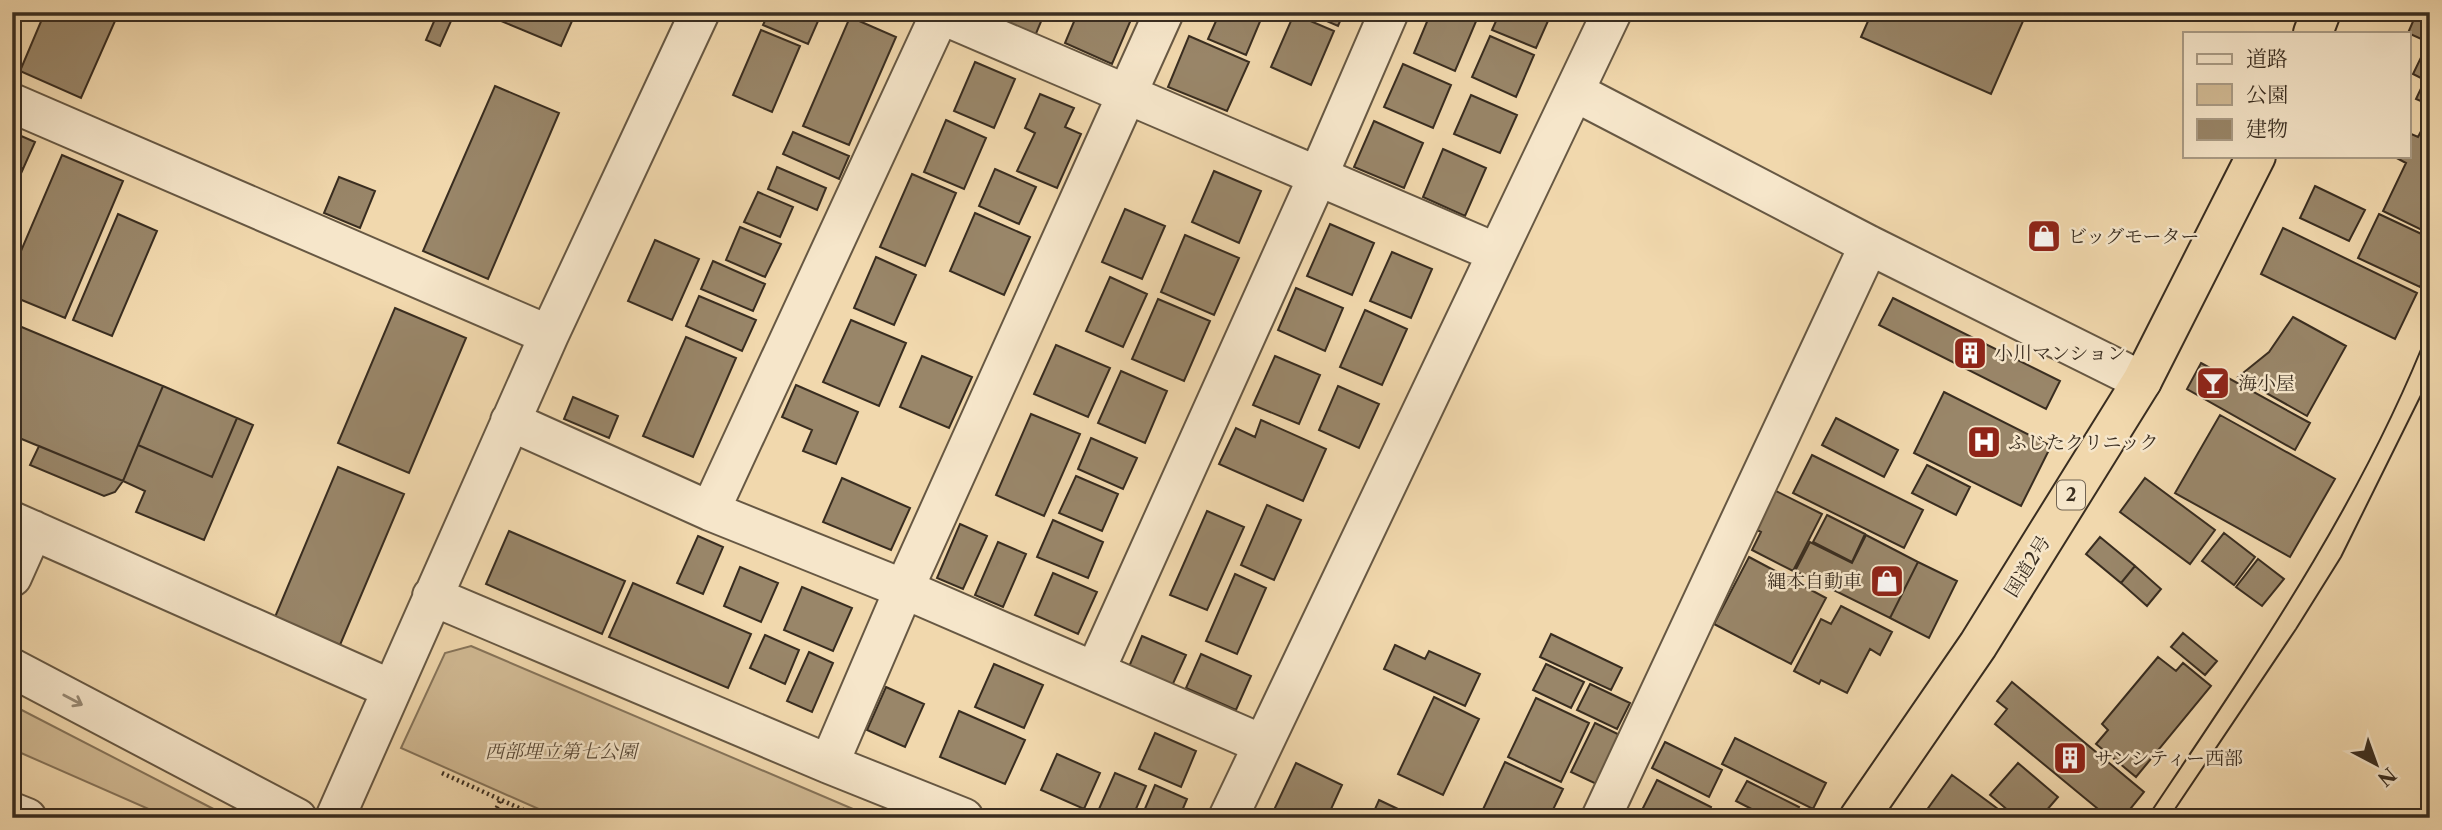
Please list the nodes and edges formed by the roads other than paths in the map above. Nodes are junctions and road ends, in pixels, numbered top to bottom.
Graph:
1 (700, 12) edge
2 (1164, 12) edge
3 (1389, 12) edge
4 (1612, 12) edge
5 (2321, 12) edge
6 (938, 13) edge
7 (2313, 32) edge
8 (1575, 92) junction
9 (1128, 94) junction
10 (12, 103) edge
11 (2255, 158) edge
12 (1318, 176) junction
13 (1868, 244) junction
14 (1497, 253) junction
15 (549, 335) junction
16 (2142, 380) junction
17 (510, 421) junction
18 (710, 511) junction
19 (23, 525) edge
20 (12, 577) edge
21 (904, 589) junction
22 (432, 596) junction
23 (12, 668) edge
24 (1095, 671) junction
25 (391, 689) junction
26 (1262, 744) junction
27 (829, 764) junction
28 (12, 812) edge
29 (27, 818) edge
30 (297, 818) edge
31 (335, 818) edge
32 (964, 818) edge
33 (1228, 818) edge
34 (1601, 818) edge
35 (1859, 818) edge

1 - 15 street
2 - 9 street
3 - 12 street
4 - 8 street
5 - 7 highway
6 - 9 street
6 - 18 street
8 - 13 street
8 - 14 street
9 - 12 street
9 - 21 street
10 - 15 street
11 - 16 highway, 国道2号 / 2
12 - 14 street
12 - 24 street
13 - 16 street
13 - 34 street
14 - 26 street
15 - 17 street
16 - 35 highway, 国道2号 / 2
17 - 18 street
17 - 22 street
18 - 21 street
19 - 20 street
19 - 25 street
21 - 24 street
21 - 27 street
22 - 25 street
22 - 27 street
23 -> 30 street
24 - 26 street
25 - 31 street
26 - 33 street
27 - 32 street
28 - 29 street

